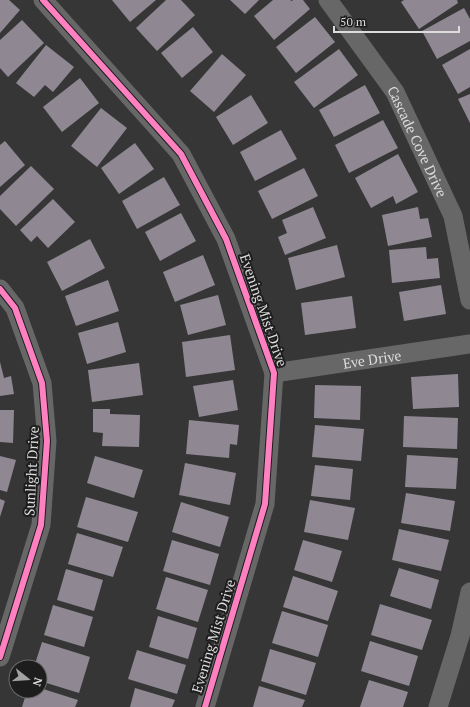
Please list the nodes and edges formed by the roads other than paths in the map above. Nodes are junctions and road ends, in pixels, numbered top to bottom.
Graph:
1 (43, 0) edge
2 (328, 0) edge
3 (0, 289) edge
4 (470, 300) edge
5 (470, 344) edge
6 (274, 373) junction
7 (470, 592) edge
8 (0, 657) edge
9 (205, 707) edge
10 (438, 707) edge

1 - 6 street, Evening Mist Drive
2 - 4 street, Cascade Cove Drive
3 - 8 street, Sunlight Drive
5 - 6 street, Eve Drive
6 - 9 street, Evening Mist Drive
7 - 10 street

